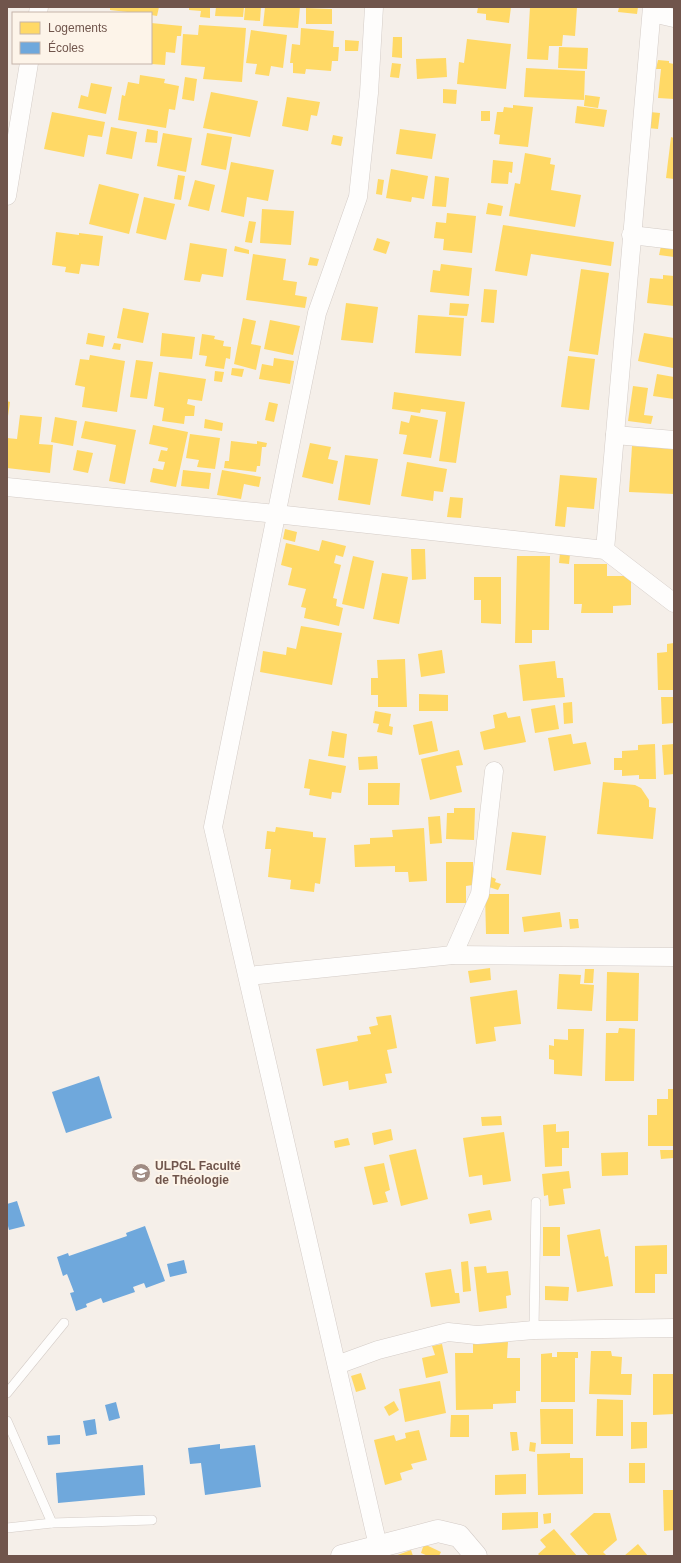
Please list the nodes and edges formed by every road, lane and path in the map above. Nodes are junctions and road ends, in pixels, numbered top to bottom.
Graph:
1 (374, 7) edge
2 (652, 10) edge
3 (674, 18) edge
4 (29, 64) edge
5 (7, 196) edge
6 (631, 235) junction
7 (674, 240) edge
8 (615, 435) junction
9 (674, 440) edge
10 (7, 487) edge
11 (276, 514) junction
12 (605, 550) junction
13 (674, 603) edge
14 (494, 771) dead end
15 (453, 955) junction
16 (674, 958) edge
17 (248, 976) junction
18 (536, 1202) dead end
19 (64, 1323) dead end
20 (674, 1328) edge
21 (534, 1330) junction
22 (337, 1365) junction
23 (7, 1393) edge
24 (7, 1421) edge
25 (152, 1520) dead end
26 (52, 1523) junction
27 (7, 1528) edge
28 (378, 1546) junction
29 (342, 1556) edge
30 (476, 1556) edge

1 - 11 street
2 - 3 street
2 - 6 street
4 - 5 street
6 - 7 street
6 - 8 street
8 - 9 street
8 - 12 street
10 - 11 street
11 - 12 street
11 - 17 street
12 - 13 street
14 - 15 street
15 - 16 street
15 - 17 street
17 - 22 street
18 - 21 lane
19 - 23 lane
20 - 21 street
21 - 22 street
22 - 28 street
24 - 26 lane
25 - 26 lane
26 - 27 lane
28 - 29 main road
28 - 30 main road

